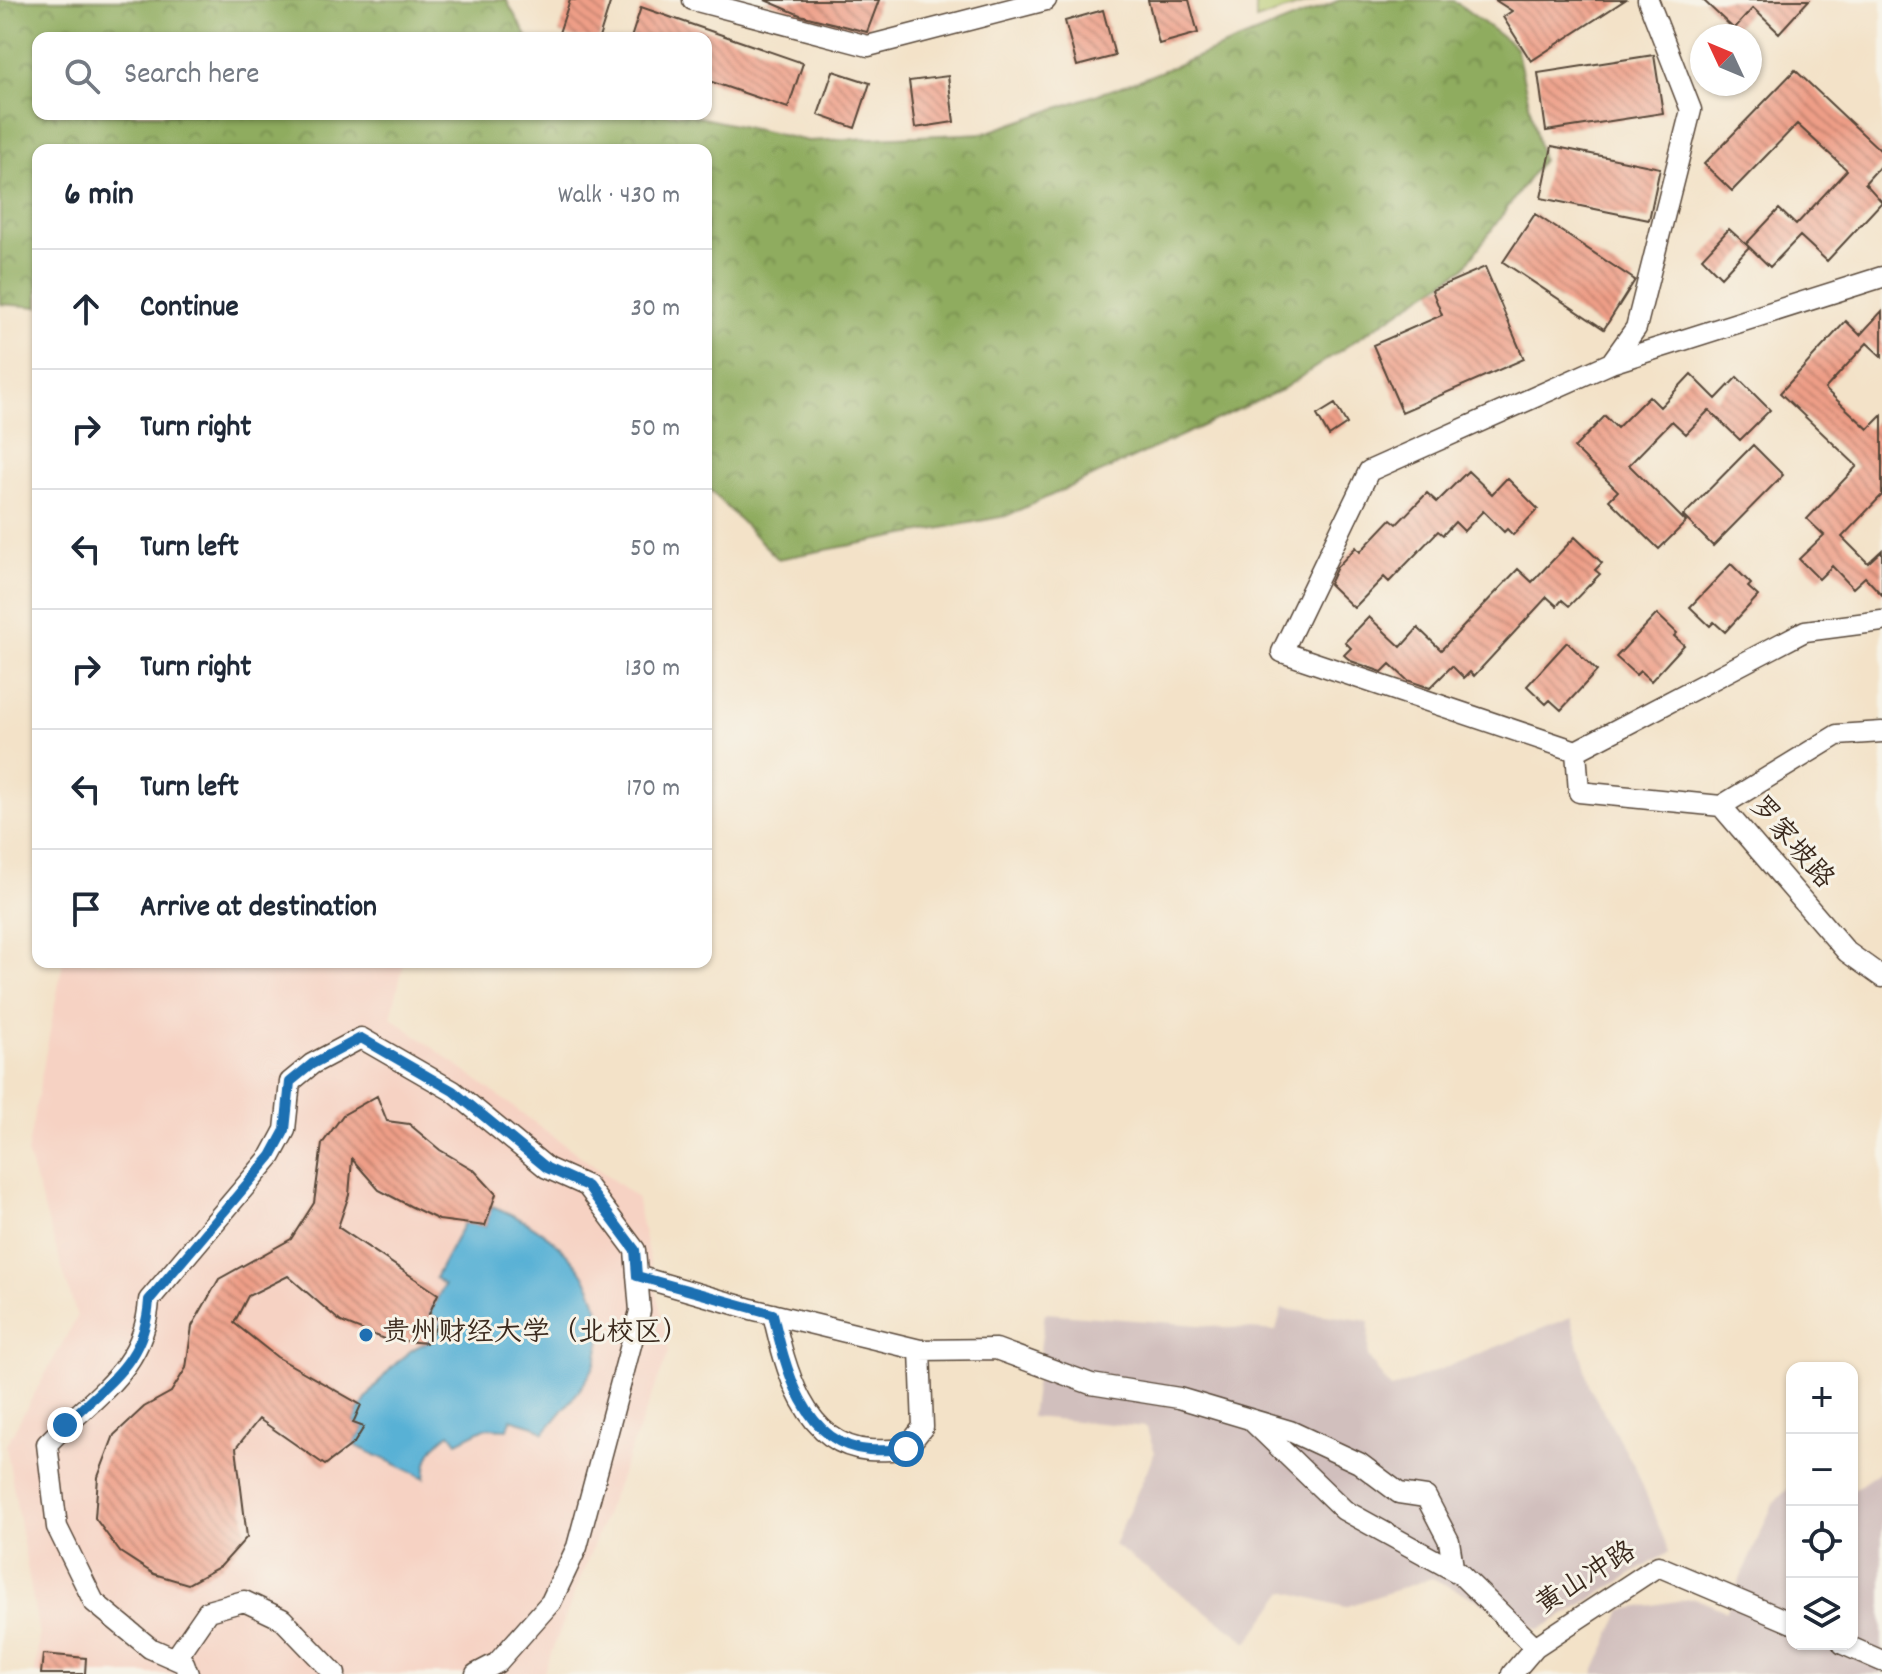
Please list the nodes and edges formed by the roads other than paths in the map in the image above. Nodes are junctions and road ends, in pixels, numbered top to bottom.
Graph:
1 (693, 0) edge
2 (1046, 0) edge
3 (1648, 0) edge
4 (1882, 277) edge
5 (1611, 363) junction
6 (1882, 621) edge
7 (1882, 732) edge
8 (1576, 751) junction
9 (1721, 806) junction
10 (1882, 977) edge
11 (637, 1276) junction
12 (773, 1314) junction
13 (920, 1350) junction
14 (1252, 1421) junction
15 (1453, 1567) junction
16 (1786, 1620) edge
17 (1535, 1647) junction
18 (1857, 1650) edge
19 (1882, 1661) edge
20 (182, 1666) edge
21 (335, 1674) edge
22 (476, 1674) edge
23 (1512, 1674) edge

1 - 2 street
3 - 5 street
4 - 5 street
5 - 8 street
6 - 8 street
7 - 9 street
8 - 9 street, 罗家坡路
9 - 10 street, 罗家坡路
11 - 12 street
11 - 20 street
11 - 22 street
12 - 13 street
12 - 13 street
13 - 14 street
14 - 15 street
14 - 15 street
15 - 17 street
16 - 17 street, 黄山冲路
17 - 23 street, 黄山冲路
18 - 19 street
20 - 21 street

